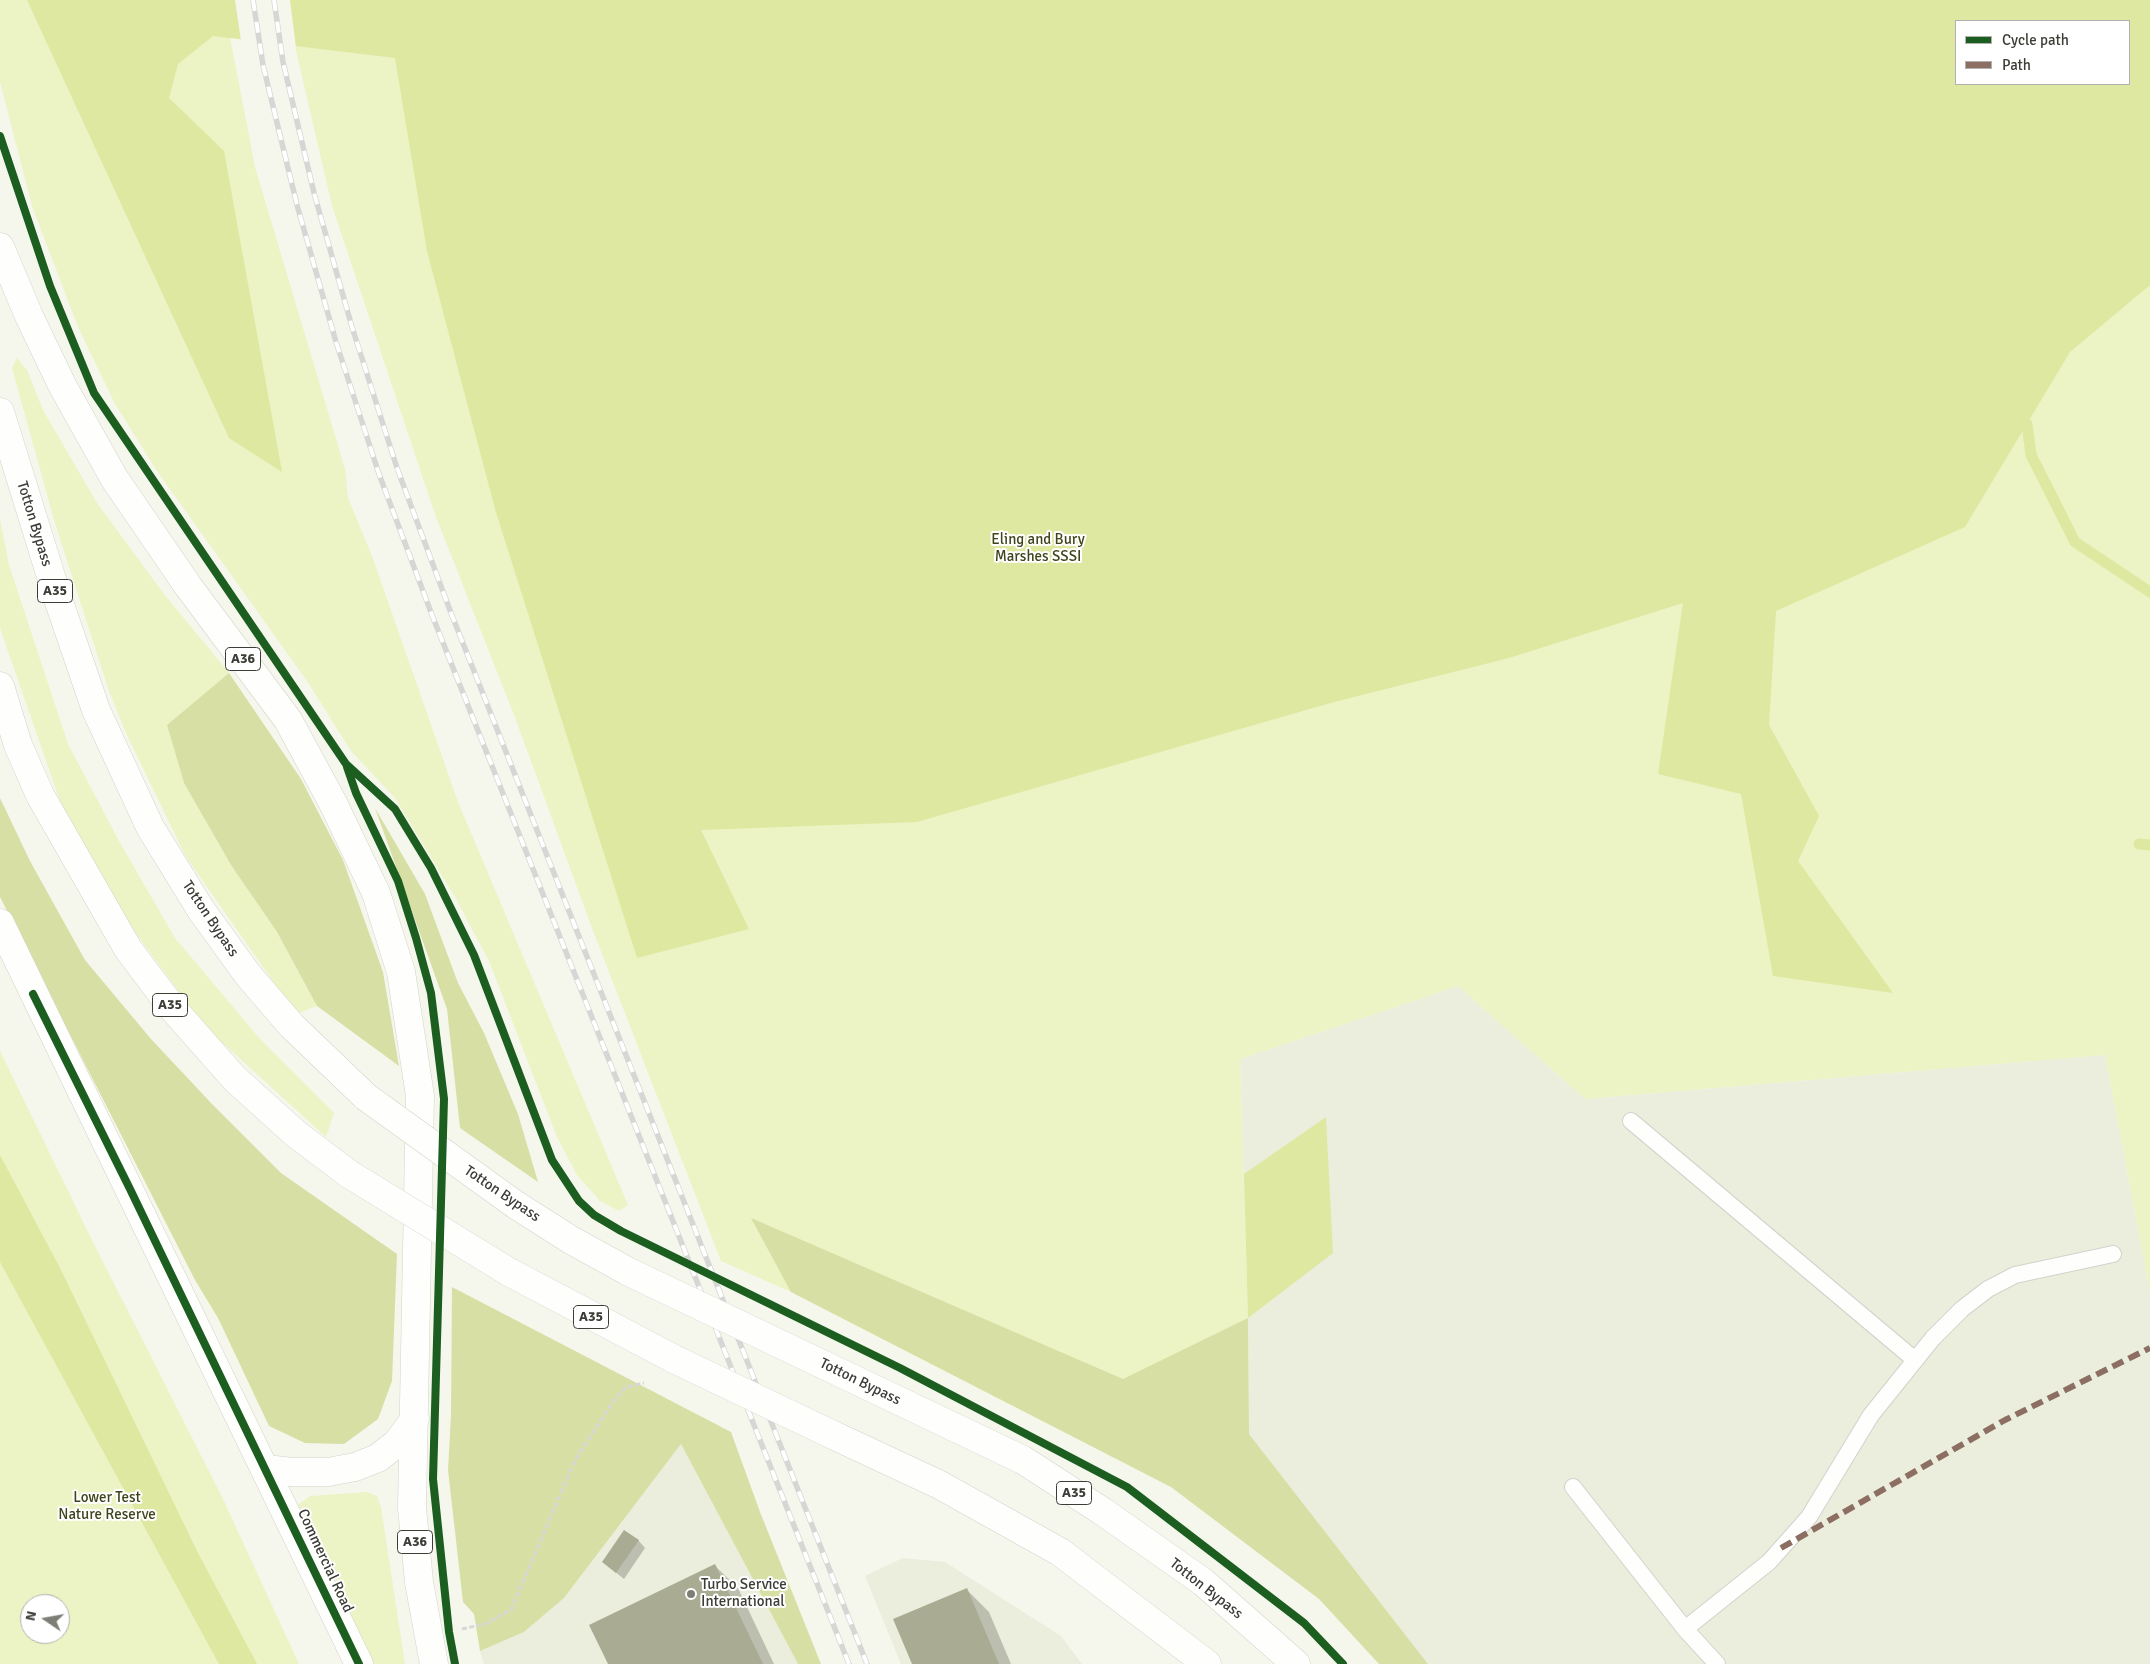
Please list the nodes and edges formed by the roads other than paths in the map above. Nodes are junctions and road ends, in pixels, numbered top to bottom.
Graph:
1 (0, 247) edge
2 (0, 412) edge
3 (0, 686) edge
4 (0, 923) edge
5 (1631, 1121) dead end
6 (2113, 1254) dead end
7 (1915, 1360) junction
8 (415, 1419) junction
9 (266, 1470) junction
10 (1573, 1487) dead end
11 (1685, 1628) junction
12 (359, 1664) edge
13 (434, 1664) edge
14 (1207, 1664) edge
15 (1296, 1664) edge
16 (1717, 1664) edge

1 - 8 main road, A36
2 - 15 main road, Totton Bypass / A35, bridge
3 - 14 main road, A35, bridge
4 - 9 main road, Commercial Road
5 - 7 lane
6 - 7 lane
7 - 11 lane
8 - 9 main road
8 - 13 main road, A36
9 - 12 main road, Commercial Road
10 - 11 lane
11 - 16 lane

